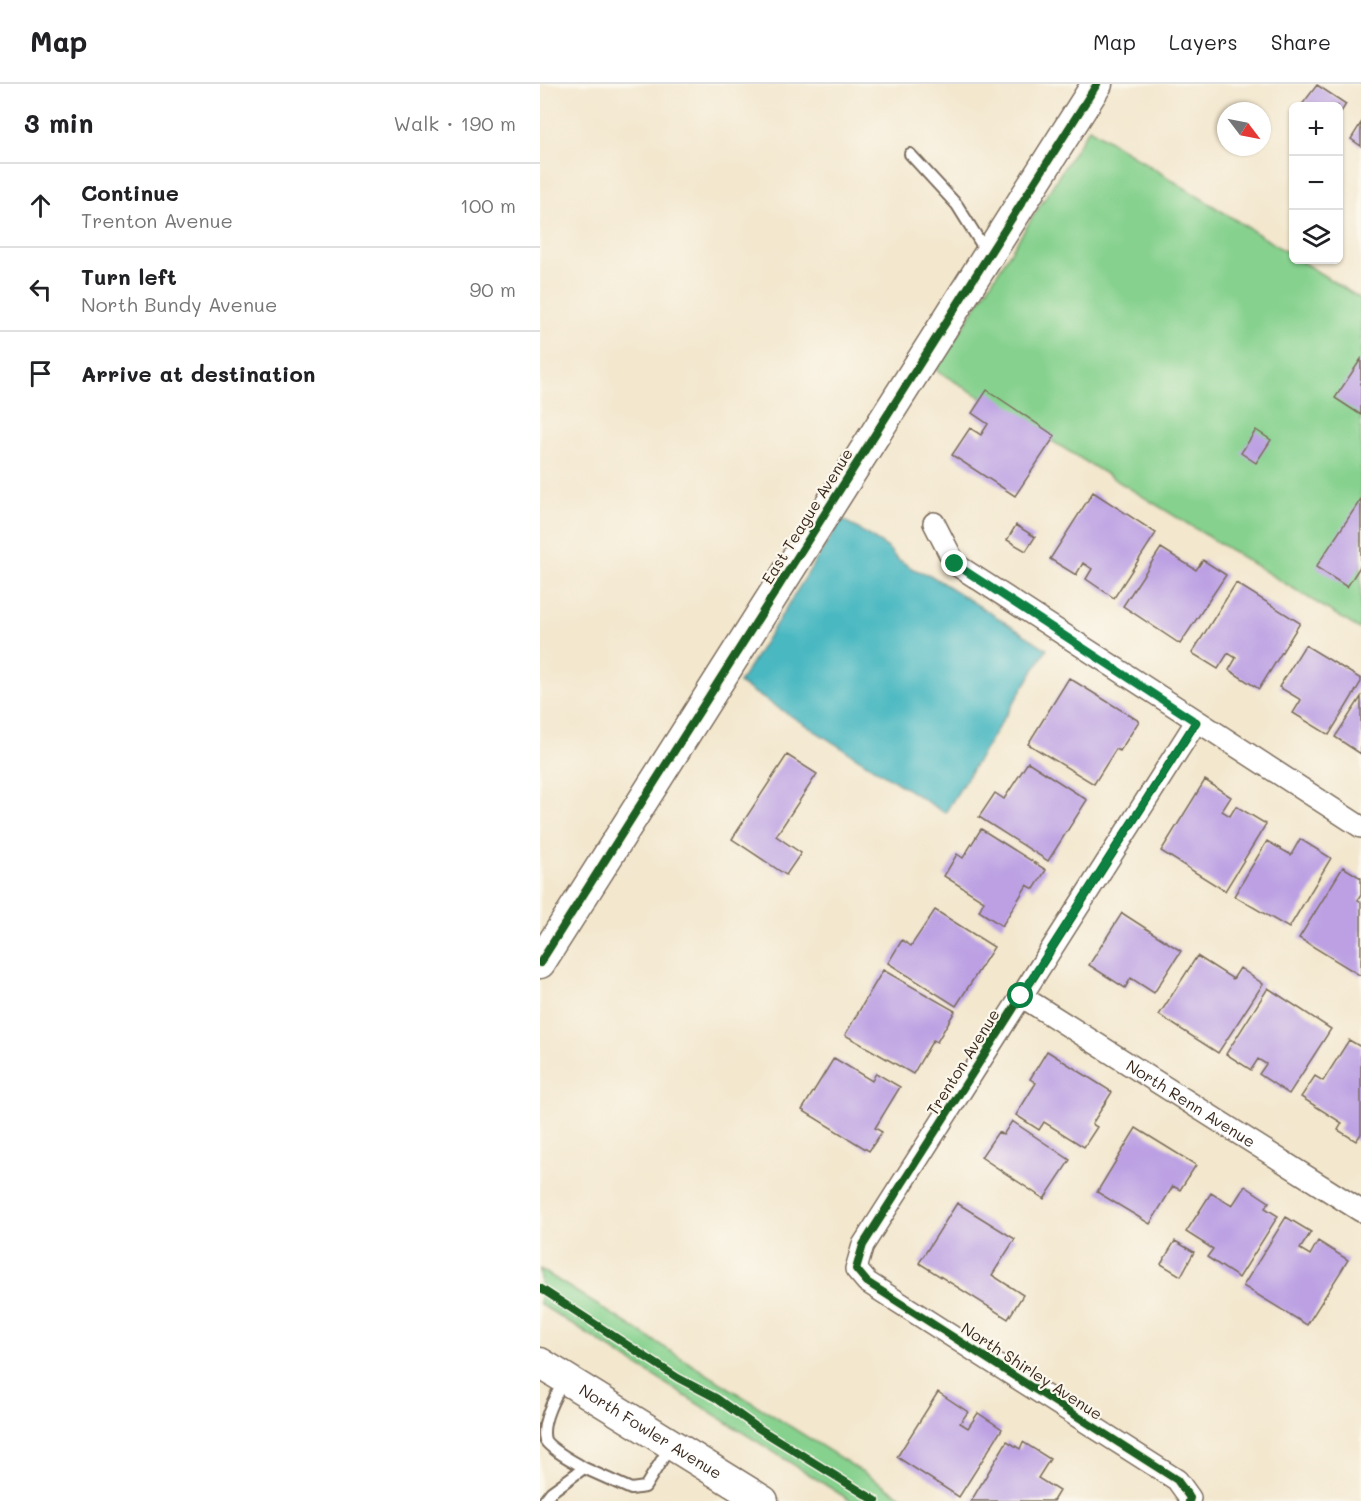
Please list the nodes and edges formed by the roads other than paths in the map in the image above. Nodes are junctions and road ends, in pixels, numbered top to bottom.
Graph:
1 (1098, 84) edge
2 (910, 154) dead end
3 (988, 255) junction
4 (934, 523) dead end
5 (1196, 722) junction
6 (1361, 827) edge
7 (540, 963) edge
8 (1021, 996) junction
9 (1361, 1211) edge
10 (856, 1269) joint
11 (540, 1363) edge
12 (566, 1379) junction
13 (672, 1444) junction
14 (584, 1468) junction
15 (1190, 1500) edge
16 (544, 1501) edge
17 (763, 1501) edge

1 - 3 street, East Teague Avenue
2 - 3 lane
3 - 7 street, East Teague Avenue
4 - 5 street
5 - 6 street
5 - 8 street, Trenton Avenue
8 - 9 street, North Renn Avenue
8 - 10 street, Trenton Avenue
10 - 15 street, North Shirley Avenue
11 - 12 street, North Fowler Avenue
12 - 13 street, North Fowler Avenue
12 - 14 lane
13 - 14 lane
13 - 17 street, North Fowler Avenue
14 - 16 lane

